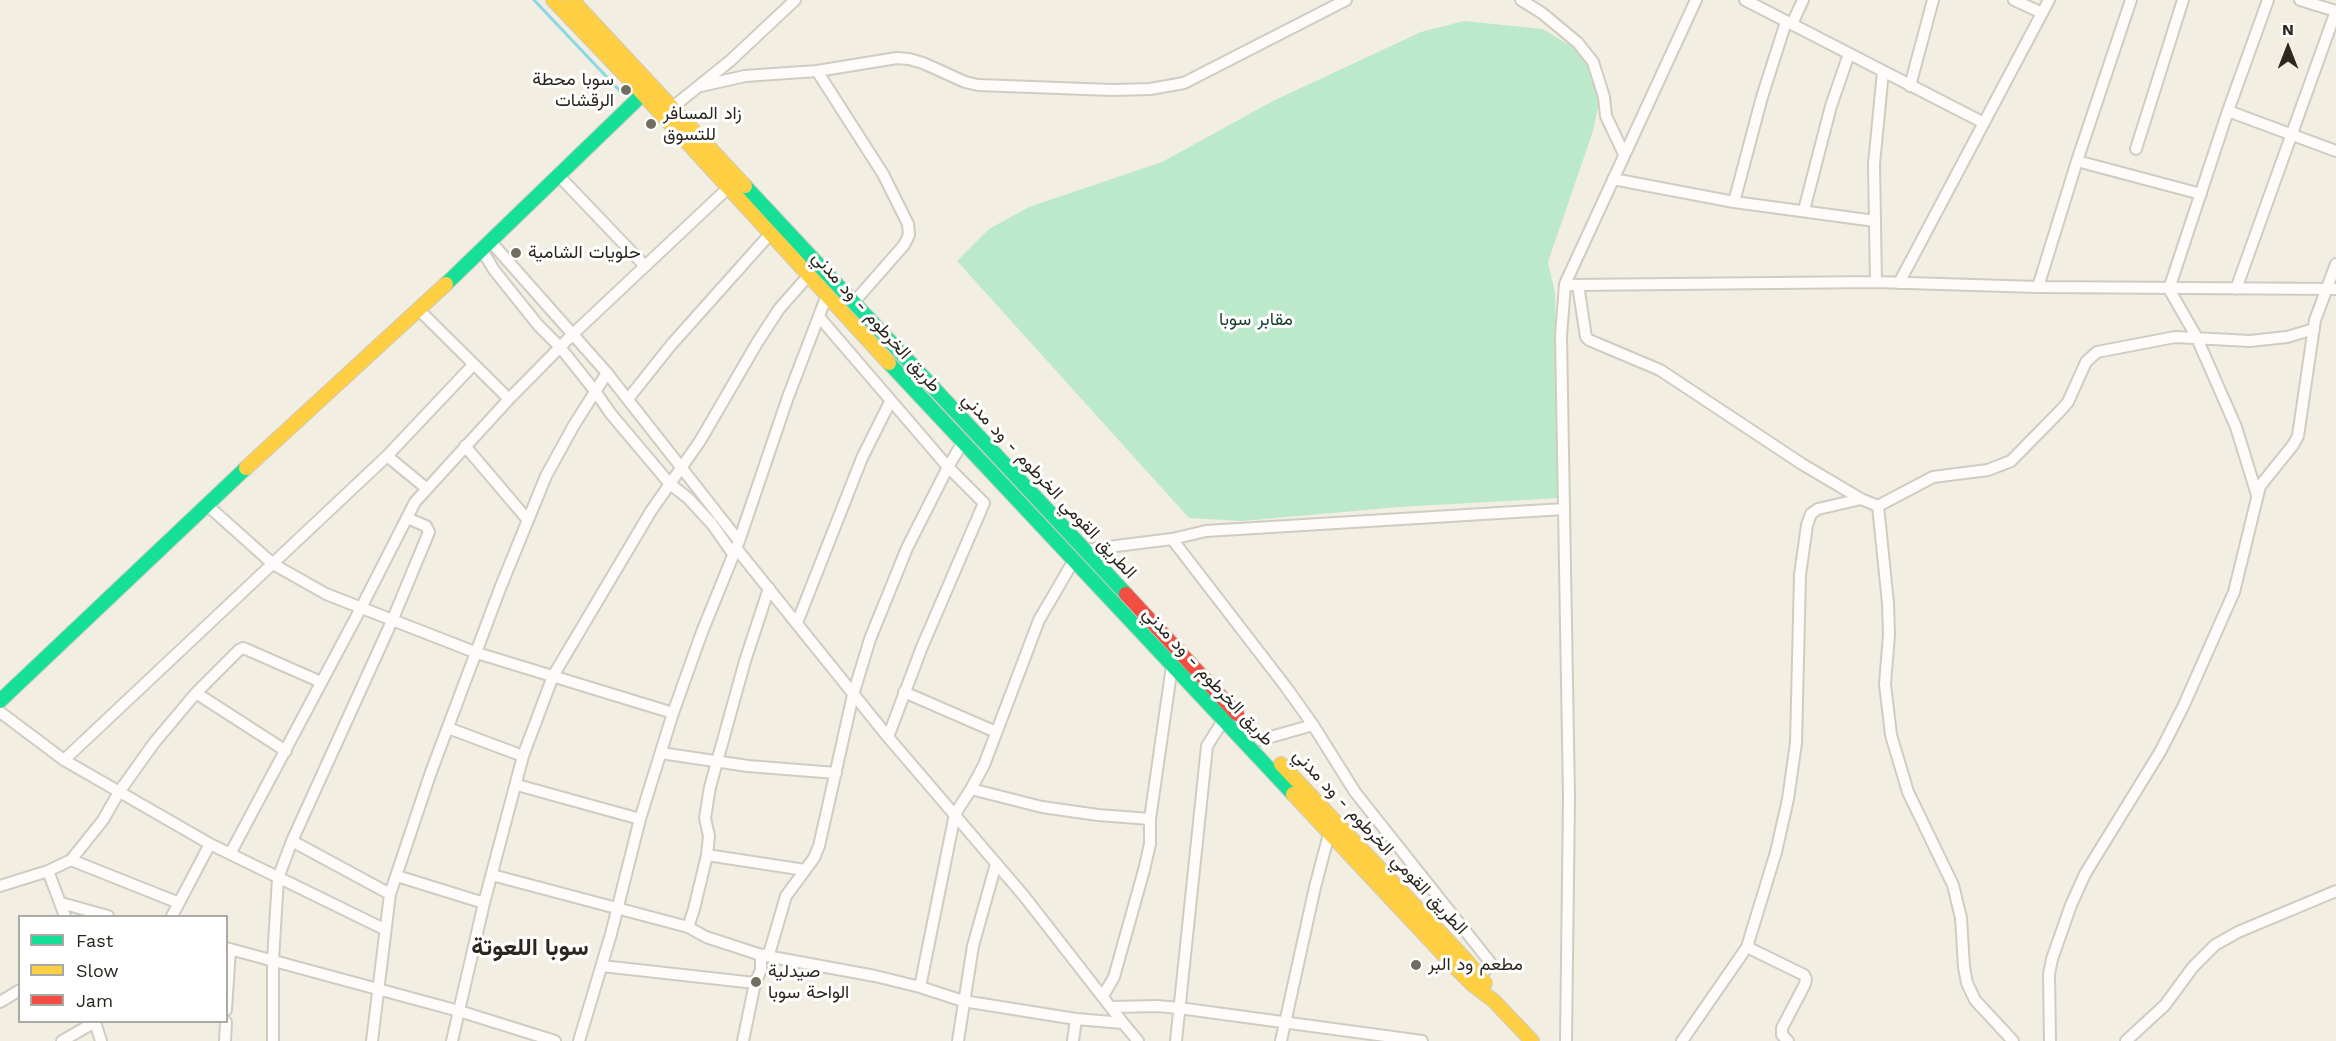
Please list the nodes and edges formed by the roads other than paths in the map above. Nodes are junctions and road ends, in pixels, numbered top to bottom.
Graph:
1 (553, 0) edge
2 (572, 0) edge
3 (795, 0) edge
4 (1346, 0) edge
5 (1521, 0) edge
6 (1696, 0) edge
7 (1745, 0) edge
8 (1803, 0) edge
9 (1933, 0) edge
10 (2014, 0) edge
11 (2049, 0) edge
12 (2131, 0) edge
13 (2183, 0) edge
14 (2268, 0) edge
15 (2300, 0) edge
16 (2336, 11) edge
17 (2042, 12) junction
18 (1789, 23) junction
19 (1849, 54) junction
20 (817, 71) junction
21 (1882, 72) junction
22 (701, 86) junction
23 (1910, 86) junction
24 (648, 90) junction
25 (2228, 111) junction
26 (667, 112) junction
27 (1984, 123) junction
28 (2292, 134) junction
29 (2136, 148) dead end
30 (2336, 151) edge
31 (1624, 154) junction
32 (2077, 161) junction
33 (560, 176) junction
34 (1613, 179) junction
35 (728, 188) junction
36 (2201, 194) junction
37 (1734, 202) junction
38 (1804, 210) junction
39 (1875, 220) junction
40 (771, 233) junction
41 (486, 246) junction
42 (2336, 264) edge
43 (645, 266) junction
44 (809, 275) junction
45 (1876, 282) junction
46 (1899, 283) junction
47 (1564, 284) junction
48 (1578, 285) junction
49 (2038, 287) junction
50 (2169, 289) junction
51 (2236, 289) junction
52 (2331, 289) edge
53 (827, 296) junction
54 (854, 302) junction
55 (418, 309) junction
56 (820, 318) junction
57 (2314, 329) junction
58 (573, 334) junction
59 (2196, 336) junction
60 (560, 347) junction
61 (882, 355) junction
62 (473, 365) junction
63 (607, 373) junction
64 (868, 374) junction
65 (595, 391) junction
66 (508, 399) junction
67 (628, 399) junction
68 (890, 402) junction
69 (963, 442) junction
70 (465, 446) junction
71 (387, 456) junction
72 (948, 467) junction
73 (681, 469) junction
74 (670, 484) junction
75 (426, 488) junction
76 (2257, 495) junction
77 (1861, 499) junction
78 (207, 505) junction
79 (1878, 506) junction
80 (1564, 509) junction
81 (407, 518) junction
82 (527, 519) junction
83 (1172, 539) junction
84 (736, 548) junction
85 (1084, 550) junction
86 (1074, 560) junction
87 (273, 564) junction
88 (769, 588) junction
89 (361, 608) junction
90 (392, 621) junction
91 (797, 623) junction
92 (477, 653) junction
93 (1172, 666) junction
94 (553, 676) junction
95 (321, 682) junction
96 (904, 692) junction
97 (196, 693) junction
98 (853, 694) junction
99 (0, 701) edge
100 (0, 712) edge
101 (673, 712) junction
102 (1224, 719) junction
103 (1313, 725) junction
104 (448, 728) junction
105 (996, 732) junction
106 (888, 737) junction
107 (1260, 740) junction
108 (286, 751) junction
109 (661, 753) junction
110 (523, 756) junction
111 (64, 760) junction
112 (716, 761) junction
113 (836, 773) junction
114 (517, 786) junction
115 (972, 789) junction
116 (119, 792) junction
117 (955, 814) junction
118 (640, 819) junction
119 (1150, 819) junction
120 (1329, 834) junction
121 (292, 841) junction
122 (210, 844) junction
123 (230, 854) junction
124 (706, 855) junction
125 (71, 860) junction
126 (996, 864) junction
127 (805, 870) junction
128 (48, 872) junction
129 (492, 875) junction
130 (397, 876) junction
131 (278, 878) junction
132 (0, 886) edge
133 (2336, 891) edge
134 (390, 894) junction
135 (61, 903) junction
136 (179, 903) junction
137 (484, 903) junction
138 (617, 909) junction
139 (65, 915) edge
140 (104, 915) edge
141 (173, 915) edge
142 (688, 927) junction
143 (384, 929) junction
144 (1747, 947) junction
145 (228, 949) edge
146 (761, 955) junction
147 (273, 960) junction
148 (602, 966) junction
149 (1478, 982) junction
150 (755, 983) junction
151 (920, 987) junction
152 (378, 988) junction
153 (18, 991) edge
154 (1103, 996) junction
155 (963, 1000) junction
156 (0, 1002) edge
157 (1112, 1007) junction
158 (1179, 1008) junction
159 (459, 1011) junction
160 (1076, 1019) junction
161 (1286, 1021) junction
162 (93, 1023) edge
163 (95, 1023) edge
164 (226, 1023) edge
165 (1124, 1023) junction
166 (62, 1041) edge
167 (101, 1041) edge
168 (225, 1041) edge
169 (273, 1041) edge
170 (372, 1041) edge
171 (452, 1041) edge
172 (555, 1041) edge
173 (579, 1041) edge
174 (743, 1041) edge
175 (958, 1041) edge
176 (1072, 1041) edge
177 (1138, 1041) edge
178 (1176, 1041) edge
179 (1281, 1041) edge
180 (1422, 1041) edge
181 (1532, 1041) edge
182 (1566, 1041) edge
183 (1682, 1041) edge
184 (1788, 1041) edge
185 (2013, 1041) edge
186 (2050, 1041) edge
187 (2126, 1041) edge

1 - 24 main road, الطريق القومي الخرطوم - ود مدني
2 - 24 main road, الطريق القومي الخرطوم - ود مدني
3 - 22 street
4 - 20 street
5 - 31 street
6 - 31 street
7 - 18 street
8 - 18 street
9 - 23 street
10 - 17 street
11 - 17 street
12 - 32 street
13 - 29 street
14 - 25 street
15 - 16 street
16 - 28 street
17 - 27 street
18 - 19 street
18 - 37 street
19 - 21 street
19 - 38 street
20 - 22 street
20 - 54 street
21 - 23 street
21 - 39 street
22 - 26 street
23 - 27 street
24 - 26 main road, الطريق القومي الخرطوم - ود مدني
24 - 33 main road
25 - 28 street
25 - 36 street
26 - 35 main road, طريق الخرطوم - ود مدني
26 - 54 main road, الطريق القومي الخرطوم - ود مدني
27 - 46 street
28 - 30 street
28 - 51 street
31 - 34 street
32 - 36 street
32 - 49 street
33 - 41 main road
33 - 43 street
34 - 37 street
34 - 47 street
35 - 40 main road, طريق الخرطوم - ود مدني
35 - 43 street
36 - 50 street
37 - 38 street
38 - 39 street
39 - 45 street
40 - 44 main road, طريق الخرطوم - ود مدني
40 - 67 street
41 - 55 main road
41 - 58 street
41 - 60 street
42 - 52 street
43 - 58 street
44 - 53 main road, طريق الخرطوم - ود مدني
44 - 73 street
45 - 46 street
45 - 48 street
46 - 49 street
47 - 48 street
47 - 80 street
48 - 77 street
49 - 50 street
50 - 51 street
50 - 59 street
51 - 52 street
52 - 57 street
53 - 56 street
53 - 61 main road, طريق الخرطوم - ود مدني
54 - 85 main road, الطريق القومي الخرطوم - ود مدني
55 - 62 street
55 - 78 main road
56 - 64 street
56 - 84 street
57 - 59 street
57 - 76 street
58 - 60 street
58 - 63 street
59 - 76 street
59 - 79 street
60 - 65 street
60 - 66 street
61 - 64 street
61 - 69 main road, طريق الخرطوم - ود مدني
62 - 66 street
62 - 71 street
63 - 65 street
63 - 67 street
64 - 68 street
65 - 74 street
65 - 82 street
66 - 70 street
67 - 73 street
68 - 72 street
68 - 91 street
69 - 72 street
69 - 86 main road, طريق الخرطوم - ود مدني
70 - 75 street
70 - 82 street
71 - 75 street
71 - 87 street
72 - 96 street
72 - 98 street
73 - 74 street
73 - 84 street
74 - 84 street
74 - 94 street
75 - 81 street
76 - 186 street
77 - 79 street
77 - 144 street
78 - 87 street
78 - 99 main road
79 - 185 street
80 - 83 street
80 - 182 street
81 - 89 street
81 - 90 street
82 - 92 street
83 - 85 street
83 - 103 street
84 - 88 street
84 - 101 street
85 - 107 main road, الطريق القومي الخرطوم - ود مدني
86 - 93 main road, طريق الخرطوم - ود مدني
86 - 105 street
87 - 89 street
87 - 111 street
88 - 91 street
88 - 112 street
89 - 90 street
89 - 95 street
90 - 92 street
90 - 121 street
91 - 98 street
92 - 94 street
92 - 104 street
93 - 102 main road, طريق الخرطوم - ود مدني
93 - 119 street
94 - 101 street
94 - 110 street
95 - 97 street
95 - 108 street
96 - 105 street
96 - 106 street
97 - 108 street
97 - 116 street
98 - 106 street
98 - 113 street
100 - 111 street
101 - 109 street
102 - 120 main road, طريق الخرطوم - ود مدني
102 - 158 street
103 - 107 street
103 - 149 street
104 - 110 street
104 - 130 street
105 - 115 street
106 - 117 street
107 - 149 main road, الطريق القومي الخرطوم - ود مدني
108 - 123 street
109 - 112 street
109 - 118 street
110 - 114 street
111 - 116 street
112 - 113 street
112 - 124 street
113 - 127 street
114 - 118 street
114 - 129 street
115 - 117 street
115 - 119 street
116 - 122 street
116 - 125 street
117 - 126 street
117 - 151 street
118 - 138 street
119 - 154 street
120 - 149 main road, طريق الخرطوم - ود مدني
120 - 161 street
121 - 131 street
121 - 134 street
122 - 123 street
122 - 136 street
123 - 131 street
124 - 127 street
124 - 142 street
125 - 128 street
125 - 136 street
126 - 154 street
126 - 155 street
127 - 146 street
128 - 132 street
128 - 135 street
129 - 137 street
129 - 138 street
130 - 134 street
130 - 137 street
131 - 143 street
131 - 147 street
133 - 187 street
134 - 143 street
135 - 139 street
135 - 140 street
136 - 141 street
137 - 159 street
138 - 142 street
138 - 148 street
142 - 146 street
143 - 152 street
144 - 183 street
144 - 184 street
145 - 147 street
146 - 150 street
146 - 151 street
147 - 152 street
147 - 169 street
148 - 150 street
148 - 173 street
149 - 181 main road, الطريق القومي الخرطوم - ود مدني
150 - 174 street
151 - 155 street
152 - 159 street
152 - 170 street
153 - 156 street
154 - 157 street
155 - 160 street
155 - 175 street
157 - 158 street
157 - 165 street
158 - 161 street
158 - 178 street
159 - 171 street
159 - 172 street
160 - 165 street
160 - 176 street
161 - 179 street
161 - 180 street
162 - 166 street
163 - 167 street
164 - 168 street
165 - 177 street

